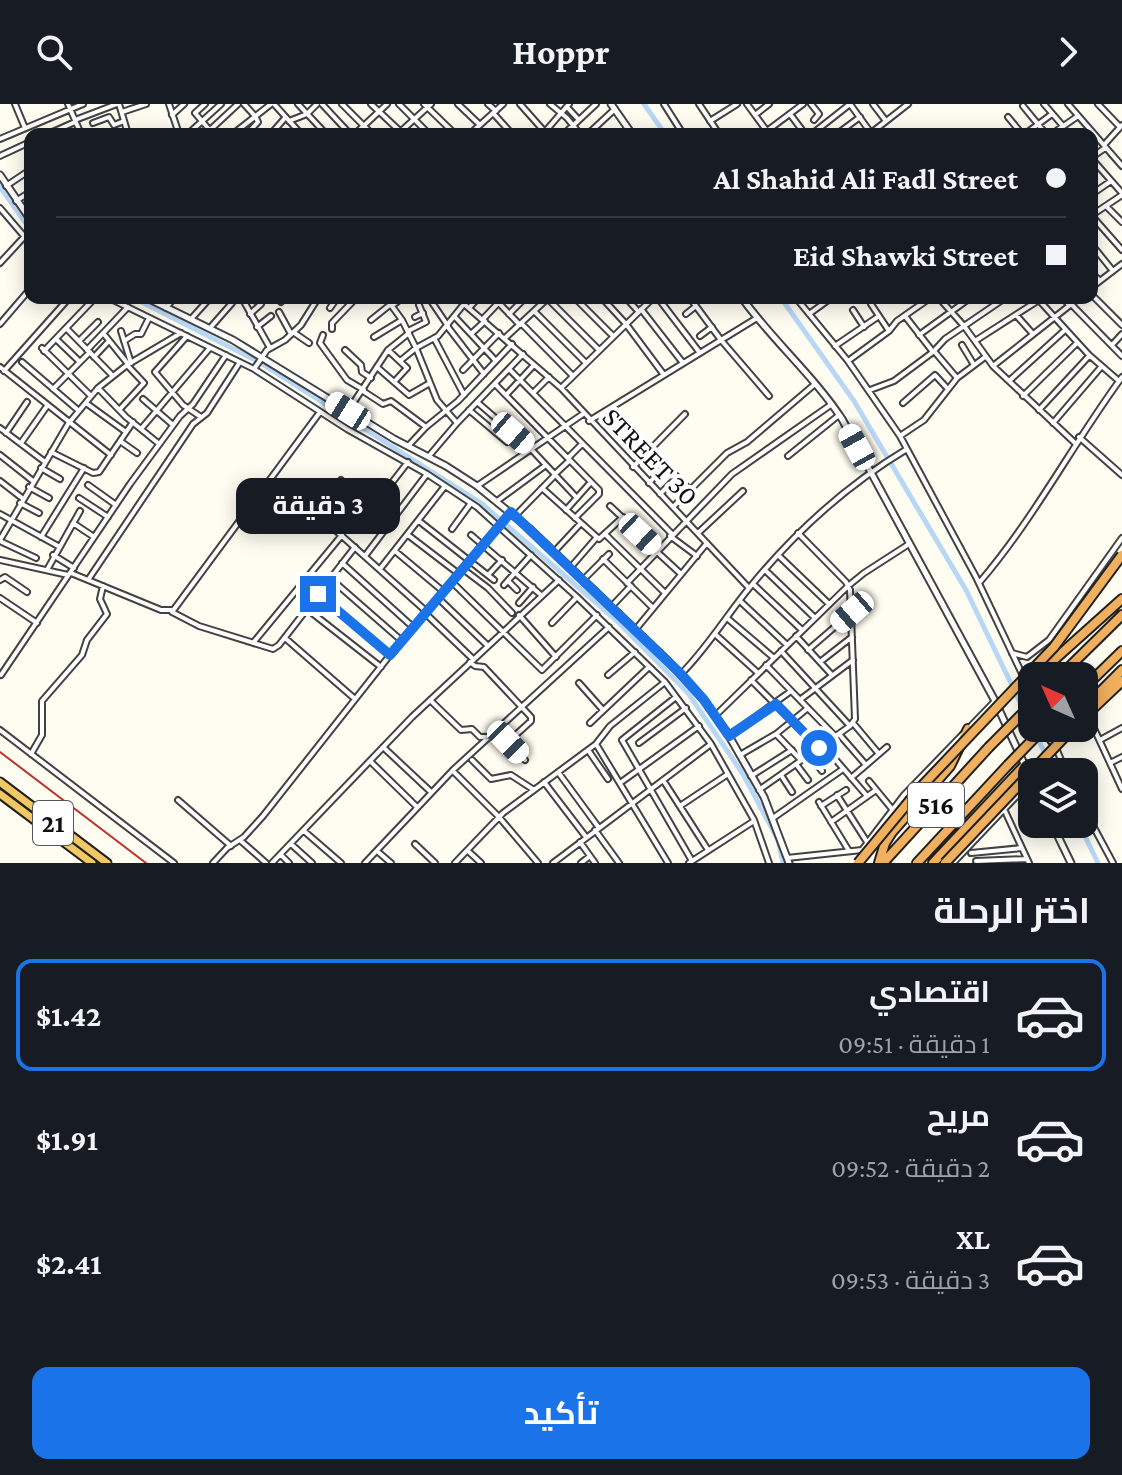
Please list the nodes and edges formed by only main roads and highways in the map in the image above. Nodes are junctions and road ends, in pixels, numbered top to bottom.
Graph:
1 (1122, 555) edge
2 (1122, 599) edge
3 (1122, 615) edge
4 (1122, 651) edge
5 (1051, 662) edge
6 (1074, 662) edge
7 (1122, 670) edge
8 (1098, 674) edge
9 (1122, 681) edge
10 (1098, 694) edge
11 (1098, 708) edge
12 (1018, 718) edge
13 (968, 729) road end
14 (1032, 742) edge
15 (1060, 742) edge
16 (1018, 772) edge
17 (0, 782) edge
18 (0, 794) edge
19 (92, 863) edge
20 (107, 863) edge
21 (858, 863) edge
22 (881, 863) edge
23 (917, 863) edge
24 (933, 863) edge
25 (945, 863) edge

1 - 21 highway, bridge
2 - 5 highway
3 - 6 highway
4 - 8 highway
7 - 10 highway
9 - 11 highway
12 - 22 highway, 516, bridge
13 - 22 highway
14 - 23 highway, 516, bridge
15 - 25 highway, bridge
16 - 24 highway
17 - 20 highway, 21
18 - 19 highway, 21

